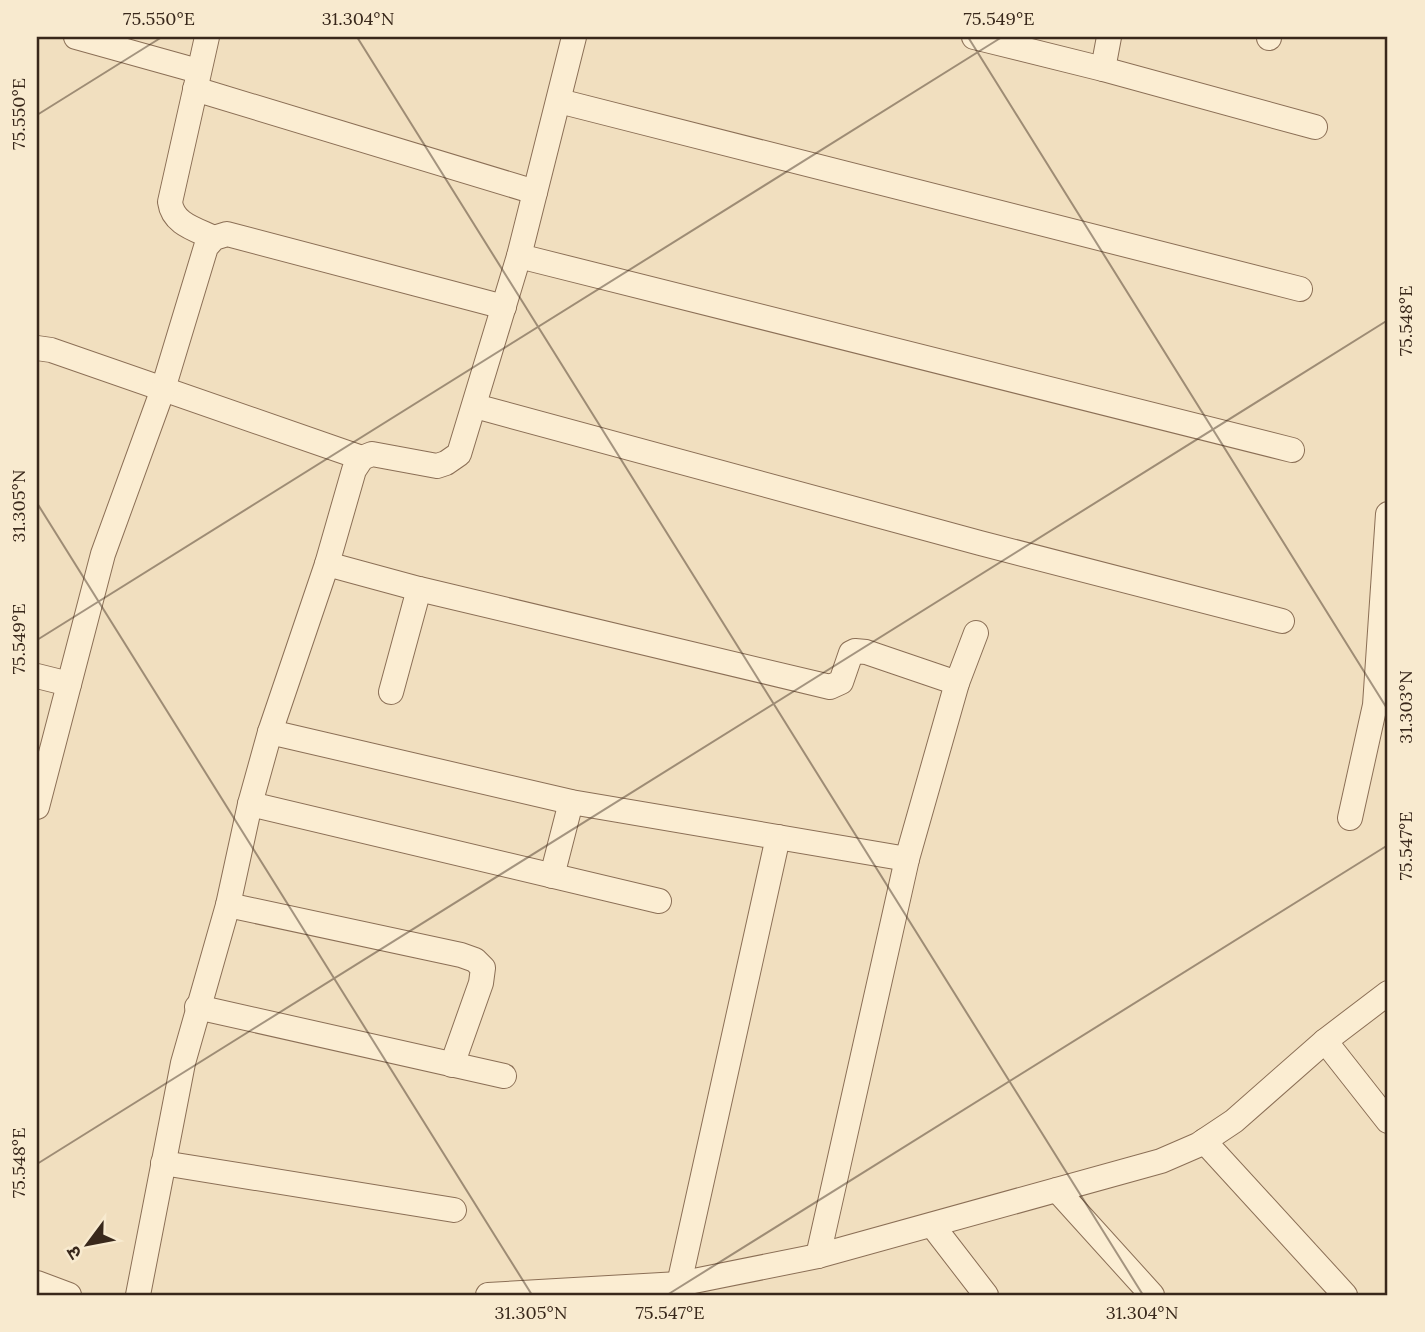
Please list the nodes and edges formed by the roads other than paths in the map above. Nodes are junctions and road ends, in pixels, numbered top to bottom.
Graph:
1 (76, 37) edge
2 (207, 37) edge
3 (575, 37) edge
4 (974, 37) edge
5 (1109, 37) edge
6 (1103, 69) junction
7 (197, 80) junction
8 (559, 101) junction
9 (1315, 127) dead end
10 (535, 192) junction
11 (214, 238) junction
12 (519, 256) junction
13 (1300, 289) dead end
14 (504, 307) junction
15 (37, 348) edge
16 (163, 388) junction
17 (475, 406) junction
18 (1292, 450) dead end
19 (362, 458) junction
20 (1388, 514) edge
21 (327, 564) junction
22 (419, 589) junction
23 (1282, 621) dead end
24 (976, 634) dead end
25 (37, 676) edge
26 (957, 683) junction
27 (69, 684) junction
28 (391, 692) dead end
29 (1381, 701) edge
30 (270, 732) junction
31 (571, 802) junction
32 (250, 804) junction
33 (37, 807) edge
34 (1350, 818) dead end
35 (778, 837) junction
36 (908, 859) junction
37 (552, 876) junction
38 (659, 901) dead end
39 (228, 905) junction
40 (1388, 993) edge
41 (197, 1007) junction
42 (1325, 1041) junction
43 (452, 1065) junction
44 (504, 1076) dead end
45 (1388, 1121) edge
46 (1205, 1141) junction
47 (163, 1163) junction
48 (1057, 1190) junction
49 (454, 1210) dead end
50 (932, 1225) junction
51 (818, 1255) junction
52 (37, 1283) edge
53 (685, 1289) edge
54 (69, 1295) edge
55 (138, 1295) edge
56 (488, 1295) edge
57 (986, 1295) edge
58 (1152, 1295) edge
59 (1345, 1295) edge

1 - 7 street
2 - 7 street
3 - 8 street
4 - 6 street
5 - 6 street
6 - 9 street
7 - 10 street
7 - 11 street
8 - 10 street
8 - 13 street
10 - 12 street
11 - 14 street
11 - 16 street
12 - 14 street
12 - 18 street
14 - 17 street
15 - 16 street
16 - 19 street
16 - 27 street
17 - 19 street
17 - 23 street
19 - 21 street
20 - 29 street
21 - 22 street
21 - 30 street
22 - 26 street
22 - 28 street
24 - 26 street
25 - 27 street
26 - 36 street
27 - 33 street
29 - 34 street
30 - 31 street
30 - 32 street
31 - 35 street
31 - 37 street
32 - 37 street
32 - 39 street
35 - 36 street
35 - 53 street
36 - 51 street
37 - 38 street
39 - 41 street
39 - 43 street
40 - 42 street
41 - 43 street
41 - 47 street
42 - 45 street
42 - 46 street
43 - 44 street
46 - 48 street
46 - 59 street
47 - 49 street
47 - 55 street
48 - 50 street
48 - 58 street
50 - 51 street
50 - 57 street
51 - 53 street
52 - 54 street
53 - 56 street

